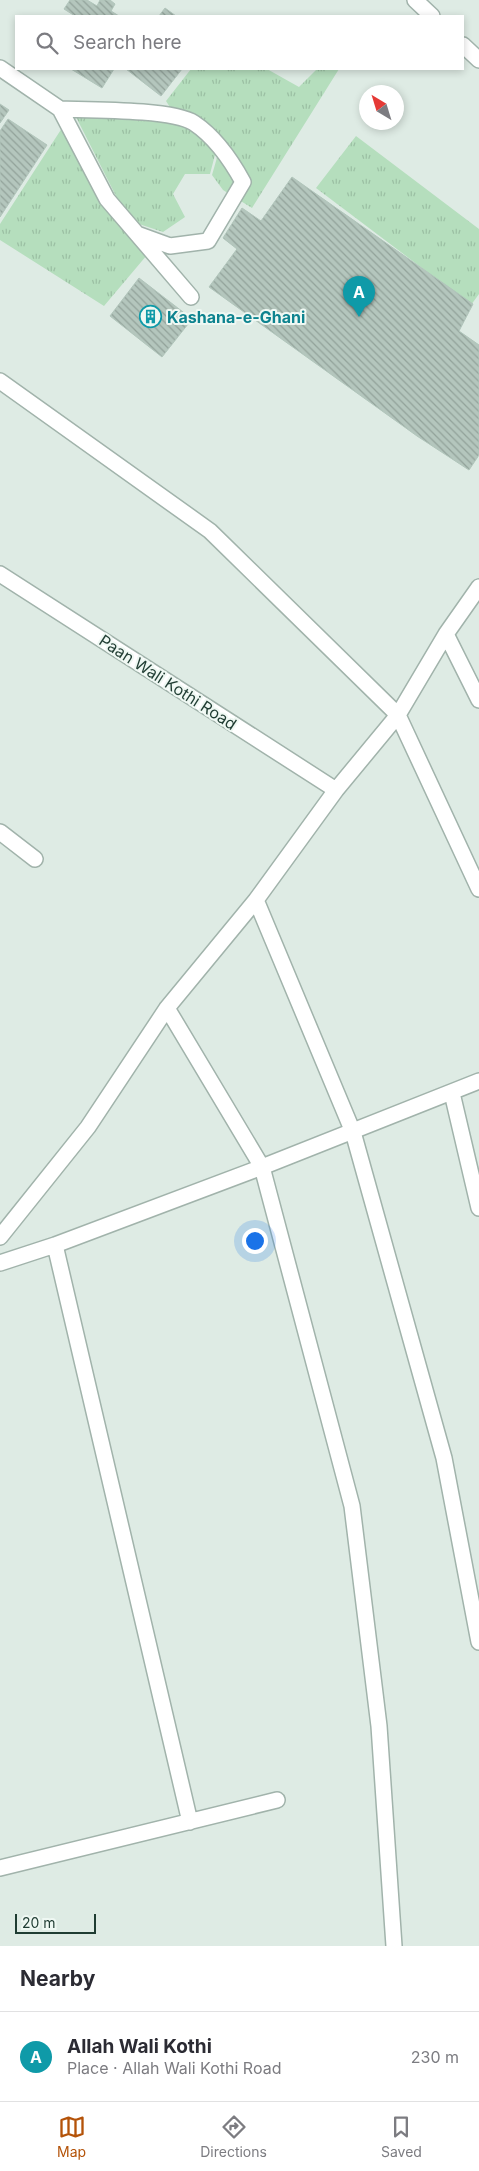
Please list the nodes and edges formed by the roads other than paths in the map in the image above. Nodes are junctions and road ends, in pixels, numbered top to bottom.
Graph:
1 (415, 0) edge
2 (431, 15) edge
3 (464, 45) edge
4 (479, 60) edge
5 (0, 68) edge
6 (60, 109) junction
7 (137, 234) junction
8 (191, 297) dead end
9 (0, 381) edge
10 (0, 574) edge
11 (479, 587) edge
12 (446, 634) junction
13 (479, 700) edge
14 (398, 716) junction
15 (336, 790) junction
16 (0, 832) edge
17 (35, 859) dead end
18 (479, 889) edge
19 (256, 900) junction
20 (167, 1008) junction
21 (479, 1081) edge
22 (452, 1093) junction
23 (353, 1132) junction
24 (262, 1167) junction
25 (479, 1208) edge
26 (0, 1237) edge
27 (55, 1245) junction
28 (0, 1263) edge
29 (479, 1642) edge
30 (277, 1800) dead end
31 (190, 1822) junction
32 (0, 1868) edge
33 (394, 1946) edge

1 - 2 street
3 - 4 street
5 - 6 street
6 - 7 street
6 - 7 street
7 - 8 street
9 - 14 street
10 - 15 street, Paan Wali Kothi Road
11 - 12 street
12 - 13 street
12 - 14 street
14 - 15 street
14 - 18 street
15 - 19 street
16 - 17 street
19 - 20 street
19 - 23 street
20 - 24 street
20 - 26 street
21 - 22 street
22 - 23 street
22 - 25 street
23 - 24 street
23 - 29 street
24 - 27 street
24 - 33 street
27 - 28 street
27 - 31 street
30 - 31 street
31 - 32 street

